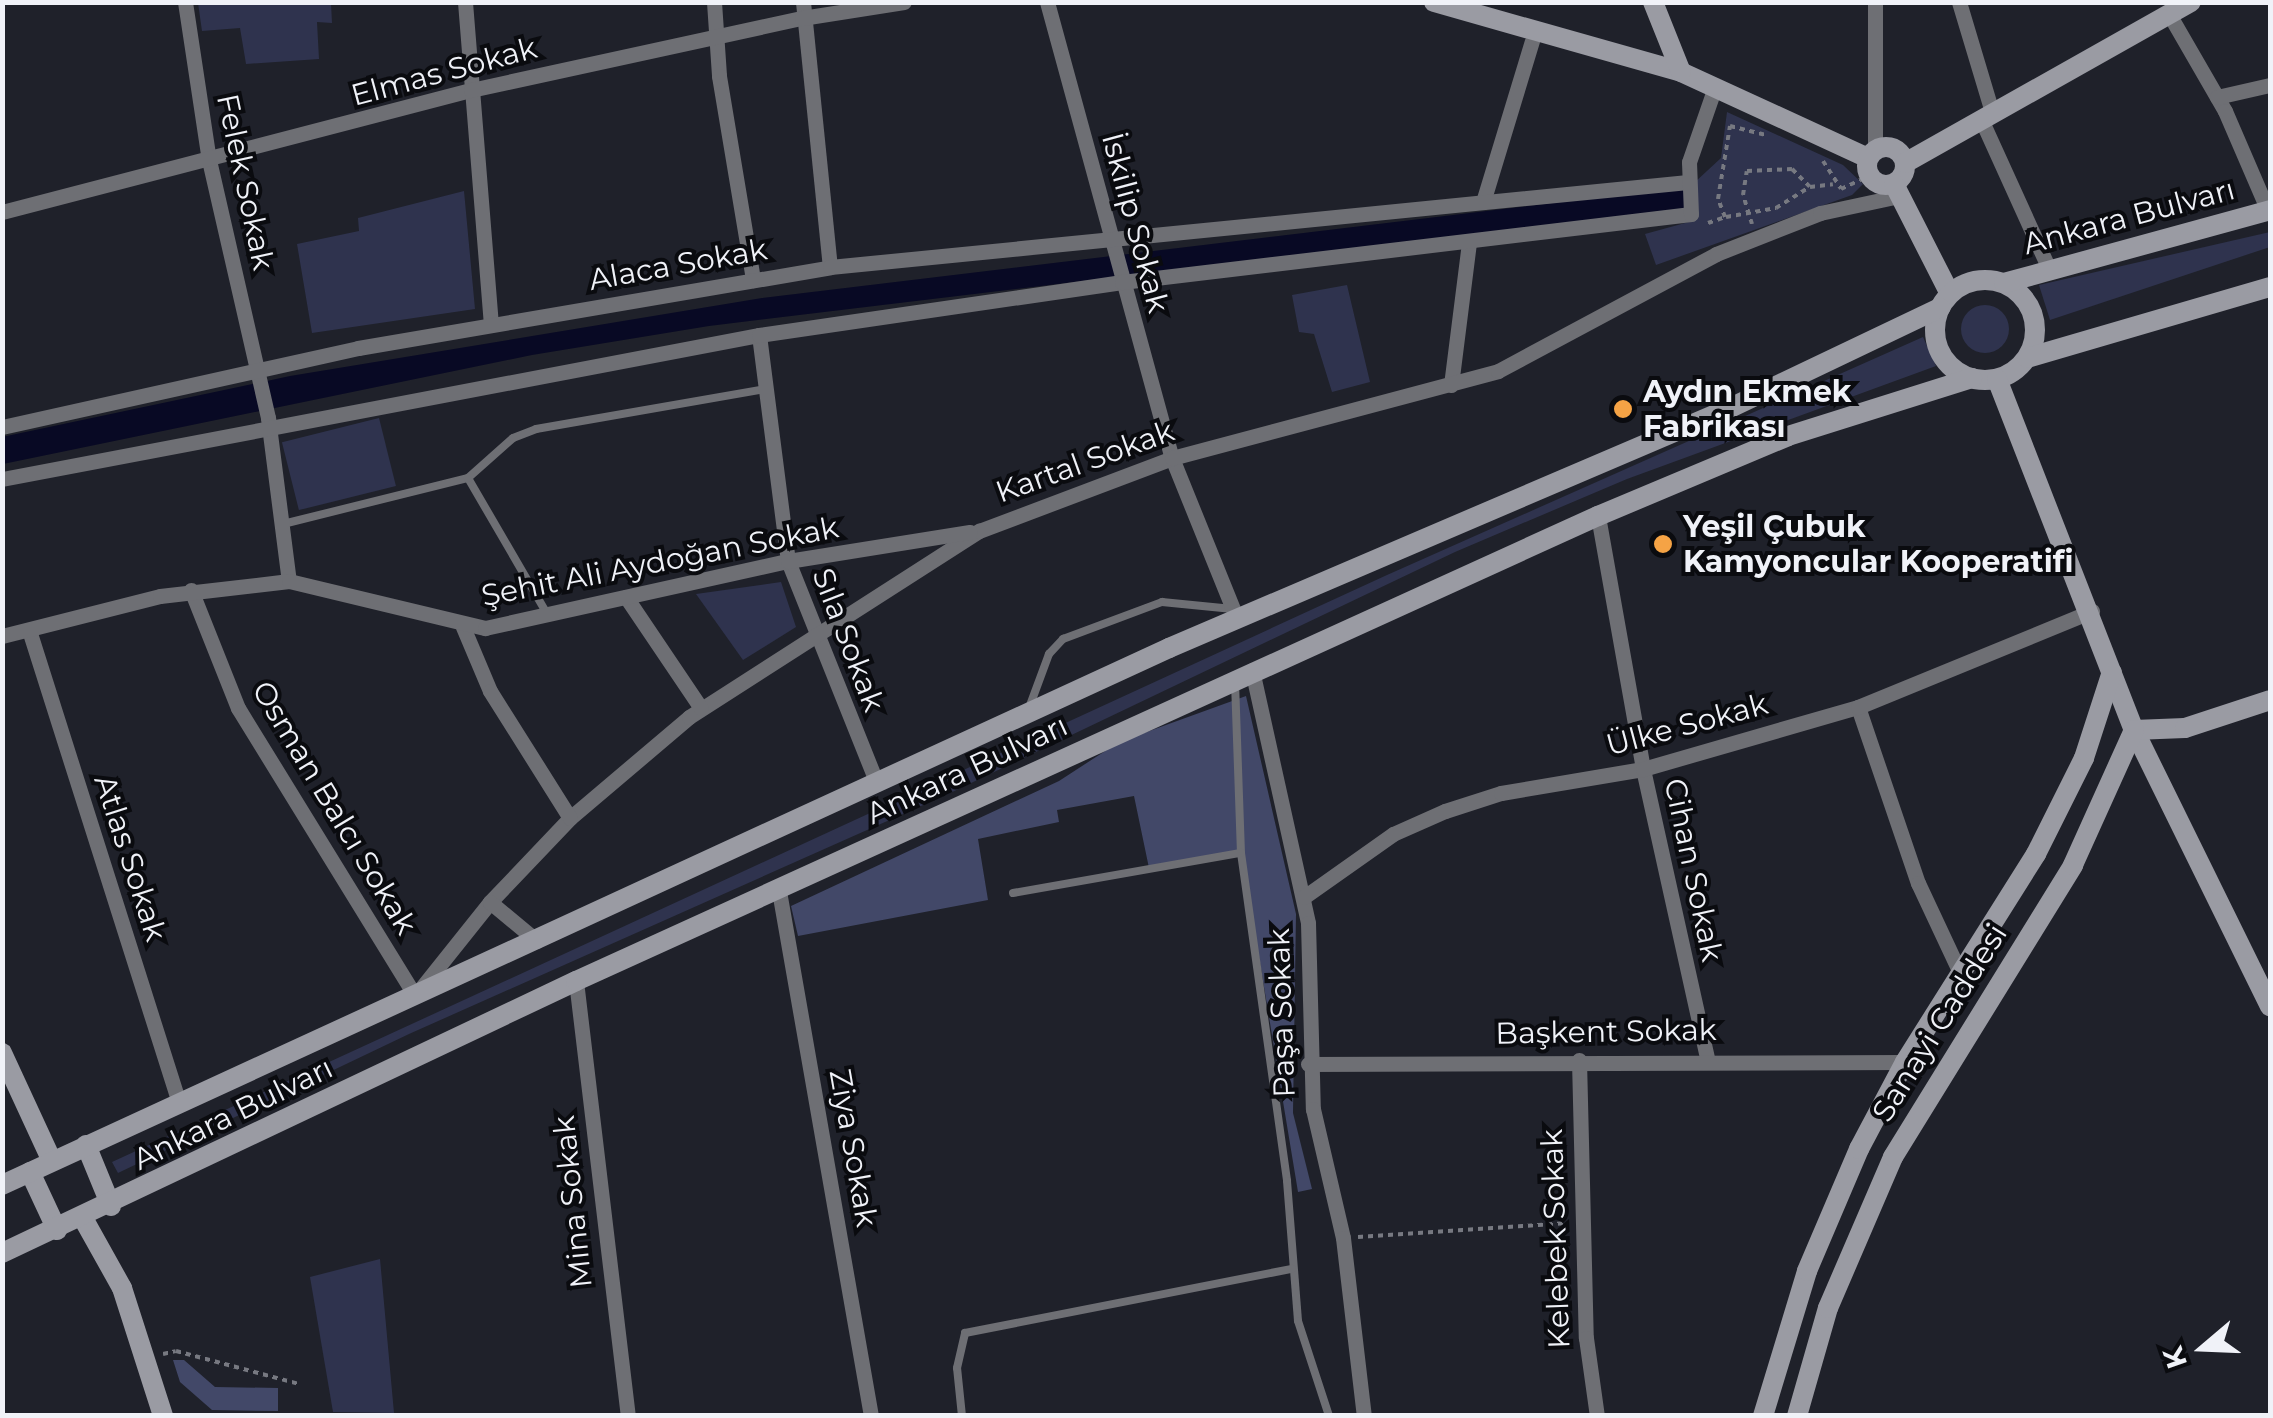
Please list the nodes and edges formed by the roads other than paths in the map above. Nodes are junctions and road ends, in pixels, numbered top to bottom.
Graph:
1 (185, 2) edge
2 (465, 2) edge
3 (714, 2) edge
4 (904, 2) edge
5 (1048, 2) edge
6 (1434, 2) edge
7 (1653, 2) edge
8 (1875, 2) edge
9 (1959, 2) edge
10 (2191, 2) edge
11 (1480, 9) edge
12 (803, 10) edge
13 (2169, 14) junction
14 (1535, 31) junction
15 (714, 36) junction
16 (1681, 72) junction
17 (2270, 85) edge
18 (1715, 87) junction
19 (472, 90) junction
20 (2217, 97) junction
21 (1986, 115) junction
22 (209, 160) junction
23 (1871, 162) junction
24 (1905, 163) junction
25 (1688, 182) junction
26 (1896, 190) junction
27 (1483, 202) junction
28 (2269, 210) edge
29 (2, 212) edge
30 (1468, 243) junction
31 (1112, 245) junction
32 (830, 267) junction
33 (2049, 270) junction
34 (752, 280) junction
35 (1122, 280) junction
36 (2004, 283) junction
37 (2270, 287) edge
38 (1945, 301) junction
39 (490, 324) junction
40 (759, 335) junction
41 (2027, 358) junction
42 (259, 371) junction
43 (1972, 378) junction
44 (1997, 378) junction
45 (1452, 385) junction
46 (766, 388) junction
47 (268, 421) junction
48 (2, 428) edge
49 (1172, 458) junction
50 (468, 478) junction
51 (2, 479) edge
52 (1598, 516) junction
53 (283, 524) junction
54 (979, 531) junction
55 (788, 561) junction
56 (289, 582) junction
57 (191, 590) junction
58 (626, 597) junction
59 (1233, 608) joint
60 (2092, 612) junction
61 (547, 614) junction
62 (463, 626) junction
63 (29, 630) junction
64 (813, 633) junction
65 (2, 636) edge
66 (2112, 672) junction
67 (1244, 674) junction
68 (2270, 700) edge
69 (1858, 707) junction
70 (701, 708) junction
71 (1027, 713) junction
72 (2134, 730) junction
73 (1642, 769) junction
74 (877, 784) junction
75 (570, 818) junction
76 (1240, 853) junction
77 (779, 892) junction
78 (1012, 893) dead end
79 (1304, 897) junction
80 (490, 902) junction
81 (537, 940) junction
82 (1961, 976) junction
83 (576, 981) junction
84 (415, 996) junction
85 (2270, 1006) edge
86 (2, 1053) edge
87 (1706, 1058) junction
88 (1579, 1060) junction
89 (1905, 1062) junction
90 (1308, 1064) junction
91 (179, 1102) junction
92 (86, 1146) junction
93 (52, 1161) junction
94 (30, 1172) junction
95 (2, 1185) edge
96 (111, 1206) junction
97 (84, 1220) junction
98 (57, 1230) junction
99 (2, 1253) edge
100 (1292, 1269) junction
101 (163, 1416) edge
102 (628, 1416) edge
103 (871, 1416) edge
104 (962, 1416) edge
105 (1329, 1416) edge
106 (1364, 1416) edge
107 (1597, 1416) edge
108 (1763, 1416) edge
109 (1796, 1416) edge

1 - 22 street, Felek Sokak
2 - 19 street
3 - 15 street
4 - 12 street, Elmas Sokak
5 - 31 street, İskilip Sokak
6 - 11 main road
7 - 16 main road
8 - 23 street
9 - 21 street
10 - 13 main road
11 - 14 main road
12 - 15 street, Elmas Sokak
12 - 32 street
13 - 20 street
13 - 21 main road
14 - 16 main road
14 - 27 street
15 - 19 street, Elmas Sokak
15 - 34 street
16 - 18 main road
17 - 20 street
18 - 23 main road
18 - 25 street
19 - 22 street, Elmas Sokak
19 - 39 street
20 - 28 street
21 - 24 main road
21 - 33 street
22 - 29 street, Elmas Sokak
22 - 42 street, Felek Sokak
23 - 24 main road
23 - 26 main road
24 - 26 main road
25 - 27 street, Alaca Sokak
25 - 30 street
26 - 38 main road
26 - 45 street, Kartal Sokak
27 - 31 street, Alaca Sokak
28 - 33 main road, Ankara Bulvarı
30 - 35 street
30 - 45 street
31 - 32 street, Alaca Sokak
31 - 35 street, İskilip Sokak
32 - 34 street, Alaca Sokak
33 - 36 main road, Ankara Bulvarı
34 - 39 street, Alaca Sokak
35 - 40 street
35 - 49 street, İskilip Sokak
36 - 38 main road
36 - 41 main road
37 - 41 main road
38 - 43 main road
38 - 71 main road, Ankara Bulvarı
39 - 42 street, Alaca Sokak
40 - 46 street, Sıla Sokak
40 - 47 street
41 - 44 main road
42 - 47 street, Felek Sokak
42 - 48 street, Alaca Sokak
43 - 44 main road
43 - 52 main road, Ankara Bulvarı
44 - 60 main road
45 - 49 street, Kartal Sokak
46 - 50 lane
46 - 55 street, Sıla Sokak
47 - 51 street
47 - 53 street
49 - 54 street, Kartal Sokak
49 - 59 street, İskilip Sokak
50 - 53 lane
50 - 61 lane
52 - 67 main road, Ankara Bulvarı
52 - 73 street, Cihan Sokak
53 - 56 street
54 - 55 street, Şehit Ali Aydoğan Sokak
54 - 64 street, Kartal Sokak
55 - 58 street, Şehit Ali Aydoğan Sokak
55 - 64 street, Sıla Sokak
56 - 57 street, Şehit Ali Aydoğan Sokak
56 - 62 street, Şehit Ali Aydoğan Sokak
57 - 63 street, Şehit Ali Aydoğan Sokak
57 - 84 street, Osman Balcı Sokak
58 - 61 street, Şehit Ali Aydoğan Sokak
58 - 70 street
59 - 71 lane
60 - 66 main road
60 - 69 street, Ülke Sokak
61 - 62 street, Şehit Ali Aydoğan Sokak
62 - 75 street
63 - 65 street, Şehit Ali Aydoğan Sokak
63 - 91 street, Atlas Sokak
64 - 70 street, Kartal Sokak
64 - 74 street, Sıla Sokak
66 - 72 main road
66 - 82 main road, Sanayi Caddesi
67 - 76 lane
67 - 77 main road, Ankara Bulvarı
67 - 79 street, Paşa Sokak
68 - 72 main road
69 - 73 street, Ülke Sokak
69 - 82 street
70 - 75 street, Kartal Sokak
71 - 74 main road, Ankara Bulvarı
72 - 85 main road
72 - 109 main road, Sanayi Caddesi
73 - 79 street, Ülke Sokak
73 - 87 street, Cihan Sokak
74 - 81 main road, Ankara Bulvarı
75 - 80 street, Kartal Sokak
76 - 78 lane
76 - 100 lane
77 - 83 main road, Ankara Bulvarı
77 - 103 street, Ziya Sokak
79 - 90 street, Paşa Sokak
80 - 81 street
80 - 84 street, Kartal Sokak
81 - 84 main road, Ankara Bulvarı
82 - 89 main road, Sanayi Caddesi
83 - 96 main road, Ankara Bulvarı
83 - 102 street, Mina Sokak
84 - 91 main road, Ankara Bulvarı
86 - 93 main road
87 - 88 street, Başkent Sokak
87 - 89 street, Başkent Sokak
88 - 90 street, Başkent Sokak
88 - 107 street, Kelebek Sokak
89 - 108 main road, Sanayi Caddesi
90 - 106 street, Paşa Sokak
91 - 92 main road, Ankara Bulvarı
92 - 93 main road, Ankara Bulvarı
92 - 96 main road
93 - 94 main road, Ankara Bulvarı
94 - 95 main road, Ankara Bulvarı
94 - 98 main road
96 - 97 main road, Ankara Bulvarı
97 - 98 main road, Ankara Bulvarı
97 - 101 main road
98 - 99 main road, Ankara Bulvarı
100 - 104 lane
100 - 105 lane

